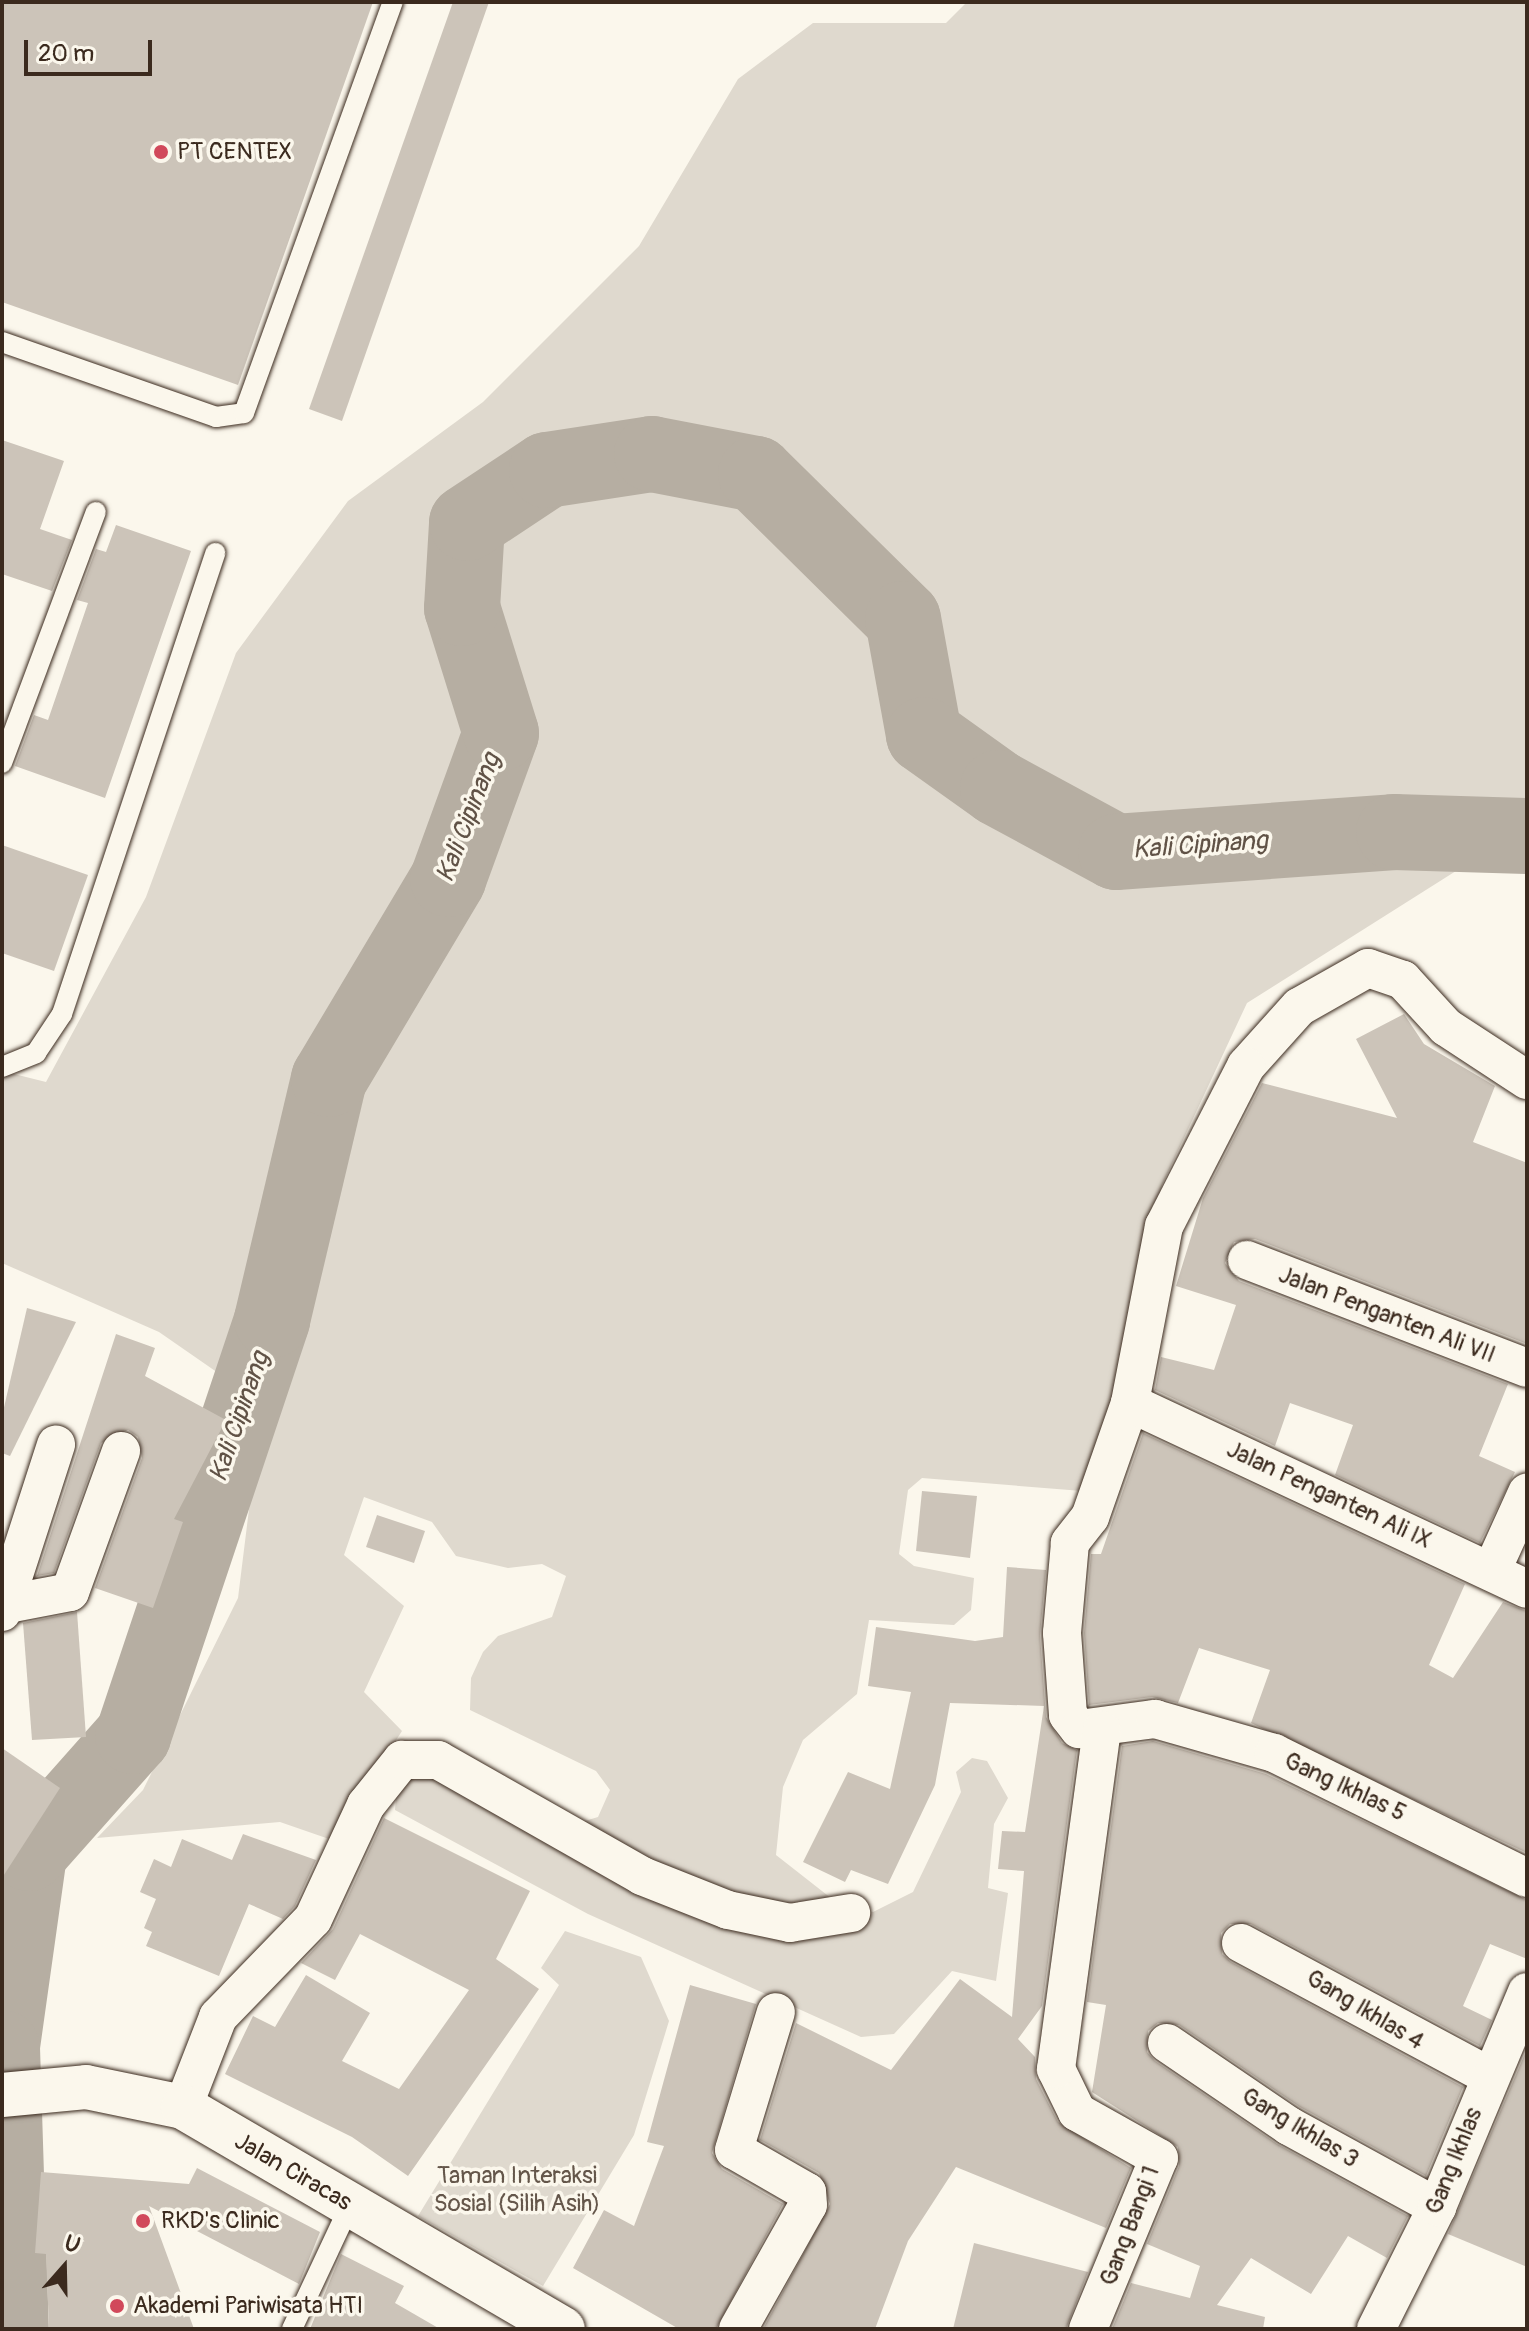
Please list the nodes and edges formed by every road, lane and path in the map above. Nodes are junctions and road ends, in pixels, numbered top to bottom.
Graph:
1 (393, 2) edge
2 (2, 342) edge
3 (96, 512) dead end
4 (215, 553) dead end
5 (2, 763) edge
6 (2, 1067) edge
7 (1527, 1080) edge
8 (1247, 1260) dead end
9 (1527, 1368) edge
10 (1130, 1403) junction
11 (56, 1445) dead end
12 (121, 1451) dead end
13 (1527, 1493) edge
14 (1492, 1570) junction
15 (1527, 1589) edge
16 (2, 1605) edge
17 (2, 1612) edge
18 (1102, 1730) junction
19 (1527, 1878) edge
20 (851, 1913) dead end
21 (1241, 1943) dead end
22 (1527, 1992) edge
23 (776, 2012) dead end
24 (1167, 2043) dead end
25 (1489, 2076) junction
26 (2, 2095) edge
27 (183, 2107) junction
28 (350, 2205) junction
29 (1437, 2207) junction
30 (292, 2329) edge
31 (563, 2329) edge
32 (738, 2329) edge
33 (1088, 2329) edge
34 (1376, 2329) edge

1 - 2 lane
3 - 5 lane
4 - 6 lane
7 - 10 street
8 - 9 street, Jalan Penganten Ali VII
10 - 14 street, Jalan Penganten Ali IX
10 - 18 street
11 - 16 street
12 - 16 street
13 - 14 street
14 - 15 street, Jalan Penganten Ali IX
16 - 17 street
18 - 19 street, Gang Ikhlas 5
18 - 33 street, Gang Bangi 1
20 - 27 street
21 - 25 street, Gang Ikhlas 4
22 - 25 street, Gang Ikhlas
23 - 32 street
24 - 29 street, Gang Ikhlas 3
25 - 29 street, Gang Ikhlas
26 - 27 street, Jalan Ciracas
27 - 28 street, Jalan Ciracas
28 - 30 lane
28 - 31 street, Jalan Ciracas
29 - 34 street, Gang Ikhlas

